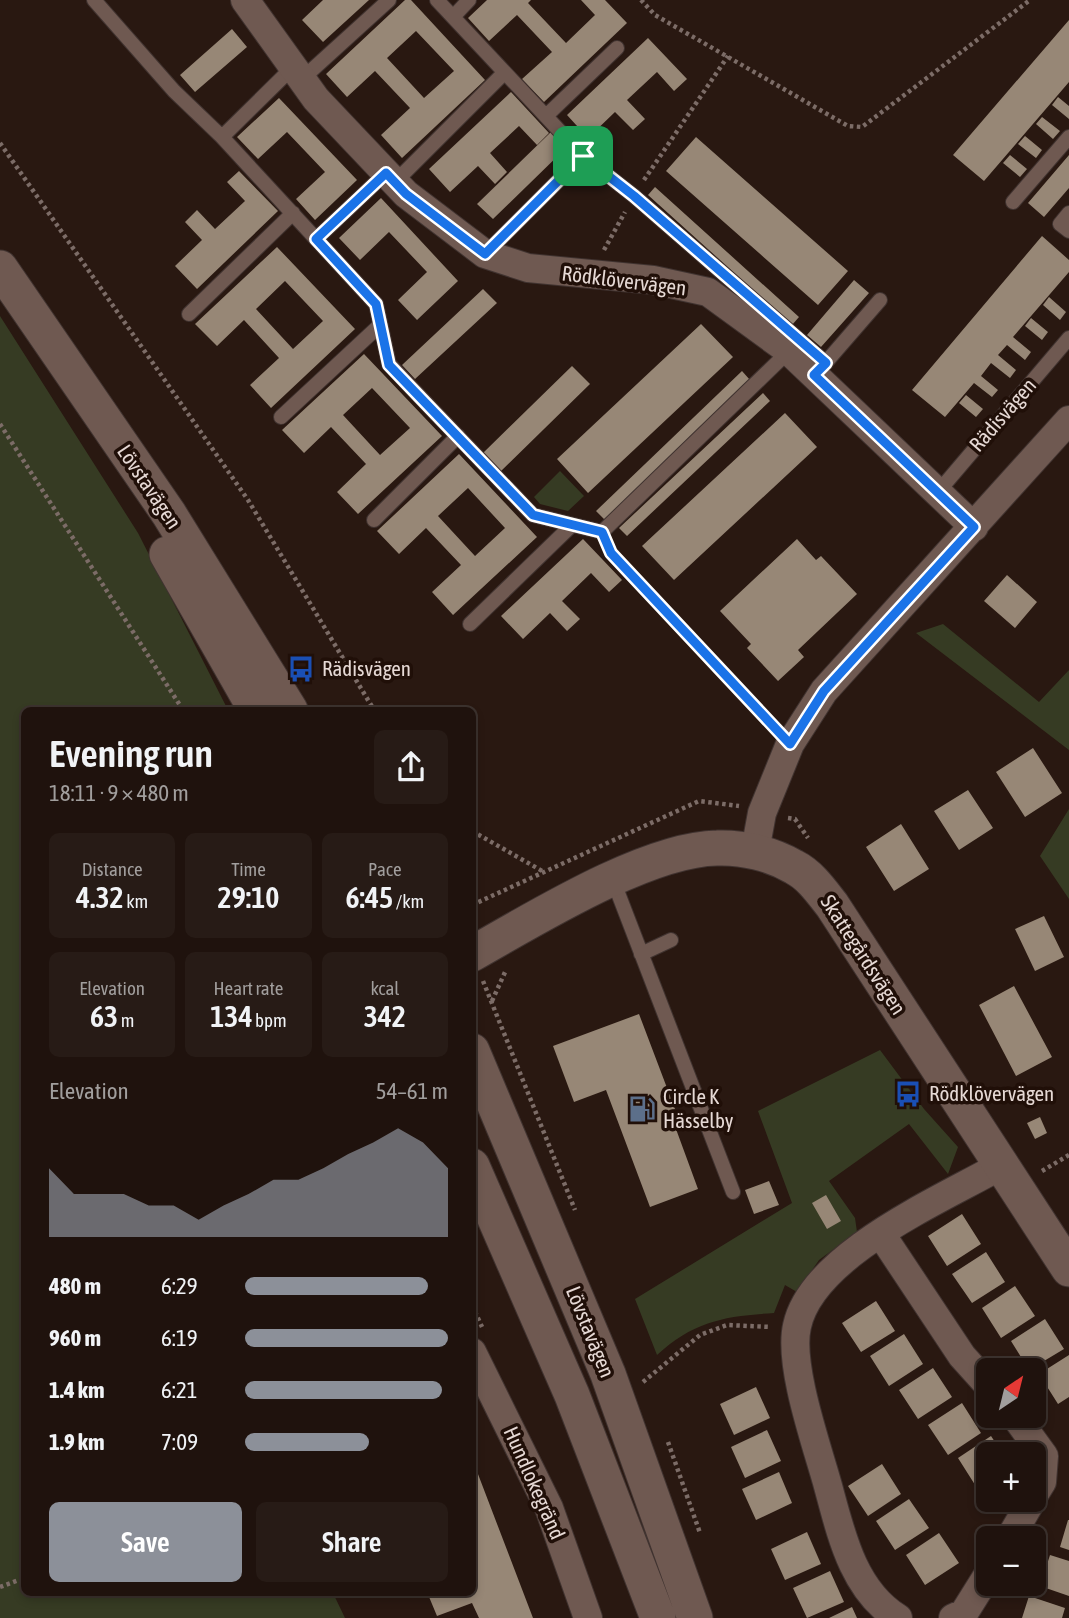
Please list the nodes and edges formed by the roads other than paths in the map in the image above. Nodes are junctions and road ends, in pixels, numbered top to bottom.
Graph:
1 (94, 0) edge
2 (245, 0) edge
3 (389, 0) edge
4 (437, 0) edge
5 (470, 0) edge
6 (453, 17) junction
7 (617, 48) dead end
8 (504, 73) junction
9 (297, 74) junction
10 (546, 116) junction
11 (222, 137) junction
12 (1069, 137) edge
13 (583, 156) junction
14 (391, 177) junction
15 (1013, 202) dead end
16 (1069, 213) edge
17 (293, 214) junction
18 (1069, 232) edge
19 (316, 239) junction
20 (485, 254) junction
21 (0, 268) edge
22 (0, 299) edge
23 (880, 300) dead end
24 (189, 314) dead end
25 (380, 325) junction
26 (1069, 338) edge
27 (789, 352) junction
28 (820, 369) junction
29 (281, 417) dead end
30 (1069, 419) edge
31 (458, 436) junction
32 (938, 492) junction
33 (374, 520) dead end
34 (572, 524) junction
35 (974, 527) junction
36 (470, 624) dead end
37 (254, 707) edge
38 (288, 707) edge
39 (755, 851) junction
40 (612, 878) junction
41 (671, 940) dead end
42 (476, 952) edge
43 (641, 954) junction
44 (476, 1060) edge
45 (1000, 1166) junction
46 (476, 1175) edge
47 (733, 1192) dead end
48 (881, 1234) junction
49 (1069, 1269) edge
50 (476, 1360) edge
51 (976, 1372) edge
52 (976, 1594) edge
53 (588, 1618) edge
54 (658, 1618) edge
55 (695, 1618) edge
56 (898, 1618) edge
57 (953, 1618) edge

1 - 11 lane
2 - 9 street, Rödklövervägen
3 - 9 lane
4 - 6 lane, Rödklövervägen
5 - 6 lane
6 - 8 lane, Rödklövervägen
7 - 10 lane
8 - 10 lane, Rödklövervägen
8 - 14 lane
9 - 11 lane
9 - 14 street, Rödklövervägen
10 - 13 lane, Rödklövervägen
11 - 17 lane
12 - 15 lane
13 - 20 lane
13 - 28 lane, Rödklövervägen
14 - 19 lane
14 - 20 street, Rödklövervägen
16 - 18 lane
17 - 19 lane
17 - 24 lane
19 - 25 lane
20 - 27 street, Rödklövervägen
21 - 38 street, Lövstavägen
22 - 37 street, Lövstavägen
23 - 28 lane
25 - 29 lane
25 - 31 lane
26 - 32 lane, Rädisvägen
27 - 28 street, Rödklövervägen
27 - 34 lane
28 - 32 street, Rödklövervägen
30 - 35 street
31 - 33 lane
31 - 34 lane
32 - 35 street, Rödklövervägen
34 - 36 lane
35 - 39 street
39 - 40 street, Skattegårdsvägen
39 - 45 street, Skattegårdsvägen
40 - 42 street, Skattegårdsvägen
40 - 43 lane
41 - 43 lane
43 - 47 lane
44 - 55 street, Lövstavägen
45 - 48 street
45 - 49 street, Skattegårdsvägen
46 - 54 street, Lövstavägen
48 - 51 street
48 - 56 street
50 - 53 street, Hundlokegränd
52 - 57 street

